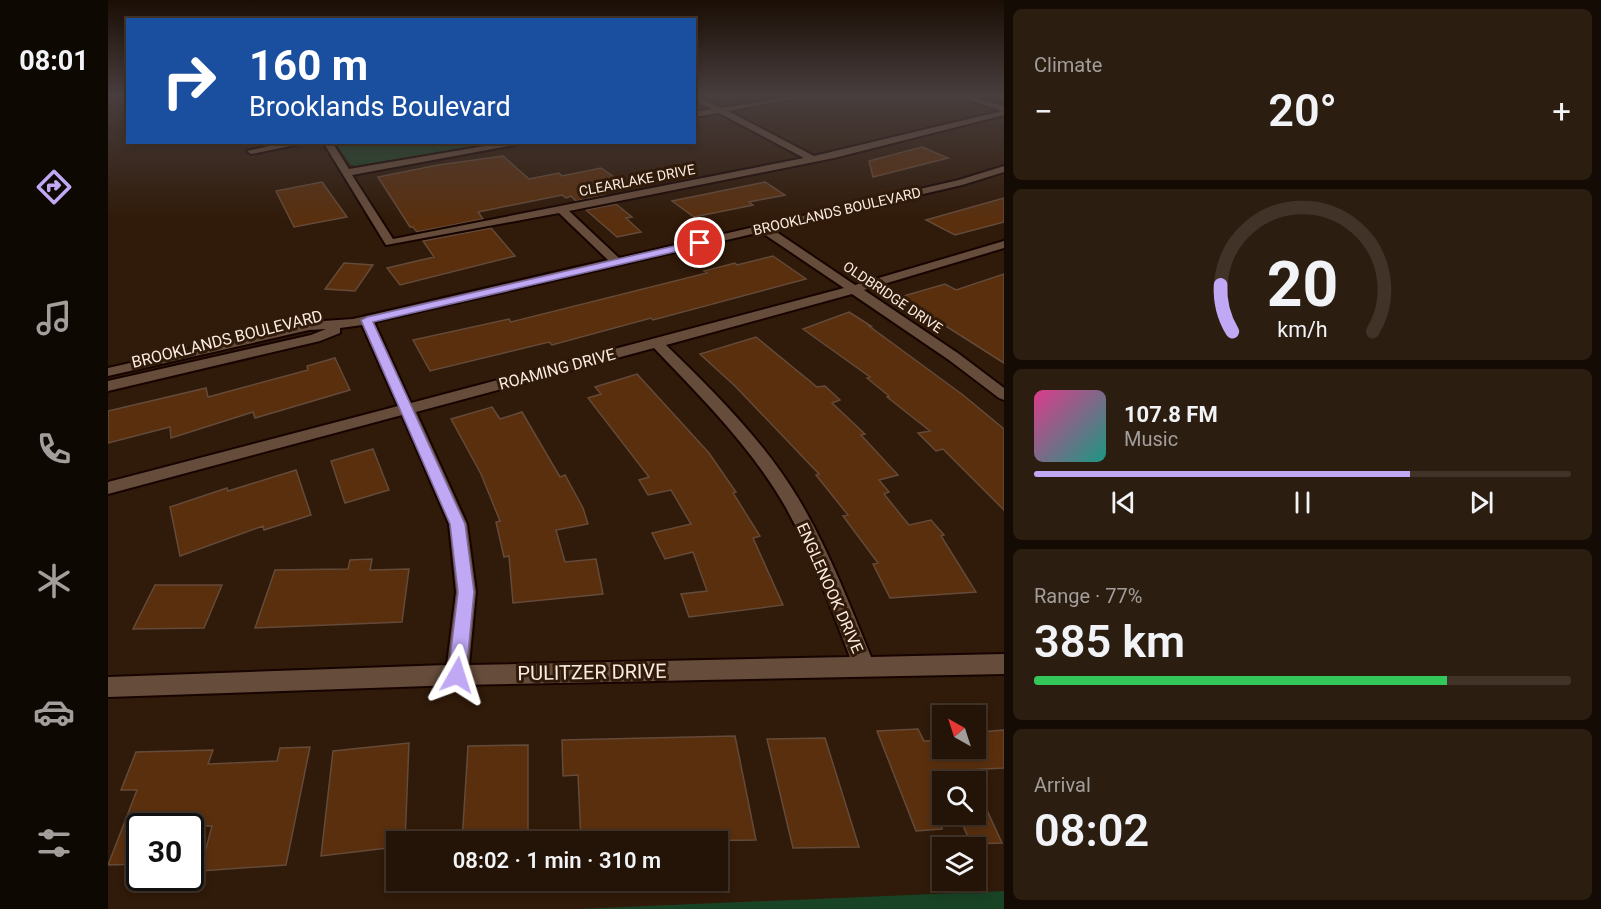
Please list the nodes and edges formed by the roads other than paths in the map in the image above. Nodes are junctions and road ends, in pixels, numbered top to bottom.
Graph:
1 (768, 136) edge
2 (911, 136) edge
3 (294, 144) edge
4 (328, 144) edge
5 (508, 144) edge
6 (251, 151) dead end
7 (812, 159) junction
8 (1004, 169) edge
9 (345, 173) junction
10 (561, 209) junction
11 (763, 228) junction
12 (1004, 244) edge
13 (617, 262) junction
14 (854, 289) junction
15 (360, 322) junction
16 (657, 343) junction
17 (108, 372) edge
18 (108, 386) edge
19 (1004, 395) edge
20 (407, 409) junction
21 (108, 488) edge
22 (1004, 664) edge
23 (865, 668) junction
24 (457, 675) junction
25 (108, 687) edge

1 - 7 street
2 - 7 street, CLEARLAKE DRIVE
3 - 6 street
4 - 9 street, CLEARLAKE DRIVE
5 - 9 street
7 - 10 street, CLEARLAKE DRIVE
8 - 11 street, BROOKLANDS BOULEVARD
9 - 10 street, CLEARLAKE DRIVE
10 - 13 street
11 - 13 street, BROOKLANDS BOULEVARD
11 - 14 street, OLDBRIDGE DRIVE
12 - 14 street, ROAMING DRIVE
13 - 15 street, BROOKLANDS BOULEVARD
14 - 16 street, ROAMING DRIVE
14 - 19 street, OLDBRIDGE DRIVE
15 - 17 street, BROOKLANDS BOULEVARD
15 - 18 street, BROOKLANDS BOULEVARD
15 - 20 street
16 - 20 street, ROAMING DRIVE
16 - 23 street, ENGLENOOK DRIVE
20 - 21 street, ROAMING DRIVE
20 - 24 street
22 - 23 street, PULITZER DRIVE
23 - 24 street, PULITZER DRIVE
24 - 25 street, PULITZER DRIVE

